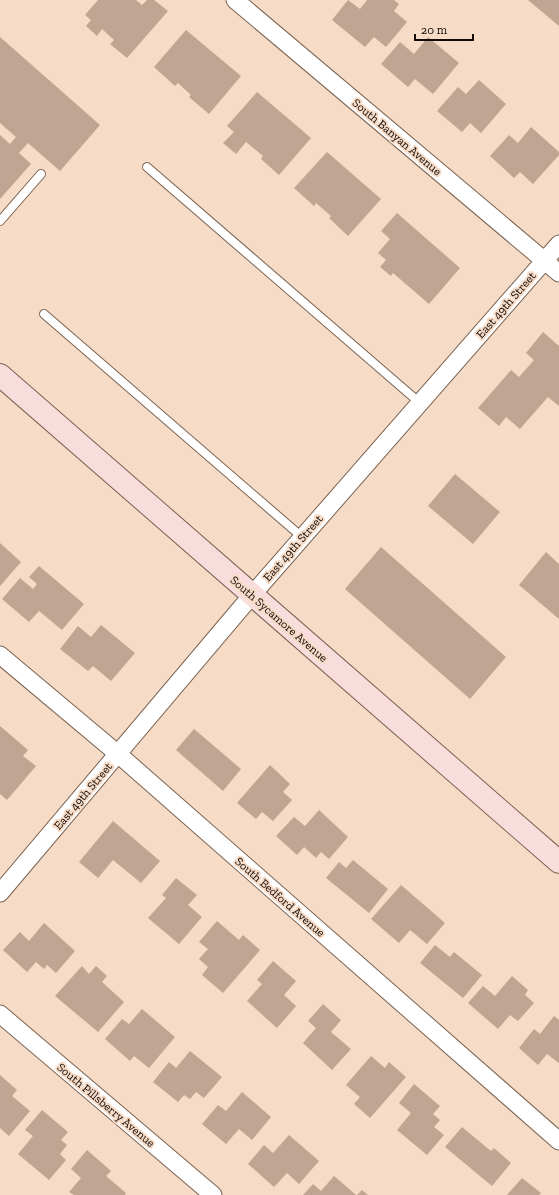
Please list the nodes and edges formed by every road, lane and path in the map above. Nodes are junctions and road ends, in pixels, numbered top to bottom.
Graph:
1 (235, 0) edge
2 (147, 167) dead end
3 (42, 174) dead end
4 (0, 221) edge
5 (559, 244) edge
6 (545, 261) junction
7 (559, 273) edge
8 (44, 314) dead end
9 (0, 375) edge
10 (420, 403) junction
11 (302, 537) junction
12 (252, 595) junction
13 (0, 655) edge
14 (118, 754) junction
15 (559, 862) edge
16 (0, 893) edge
17 (0, 1014) edge
18 (559, 1141) edge
19 (213, 1195) edge

1 - 6 street, South Banyan Avenue
2 - 10 lane
3 - 4 lane
5 - 6 street, East 49th Street
6 - 7 street, South Banyan Avenue
6 - 10 street, East 49th Street
8 - 11 lane
9 - 12 main road, South Sycamore Avenue
10 - 11 street, East 49th Street
11 - 12 street, East 49th Street
12 - 14 street, East 49th Street
12 - 15 main road, South Sycamore Avenue
13 - 14 street, South Bedford Avenue
14 - 16 street, East 49th Street
14 - 18 street, South Bedford Avenue
17 - 19 street, South Pillsberry Avenue

